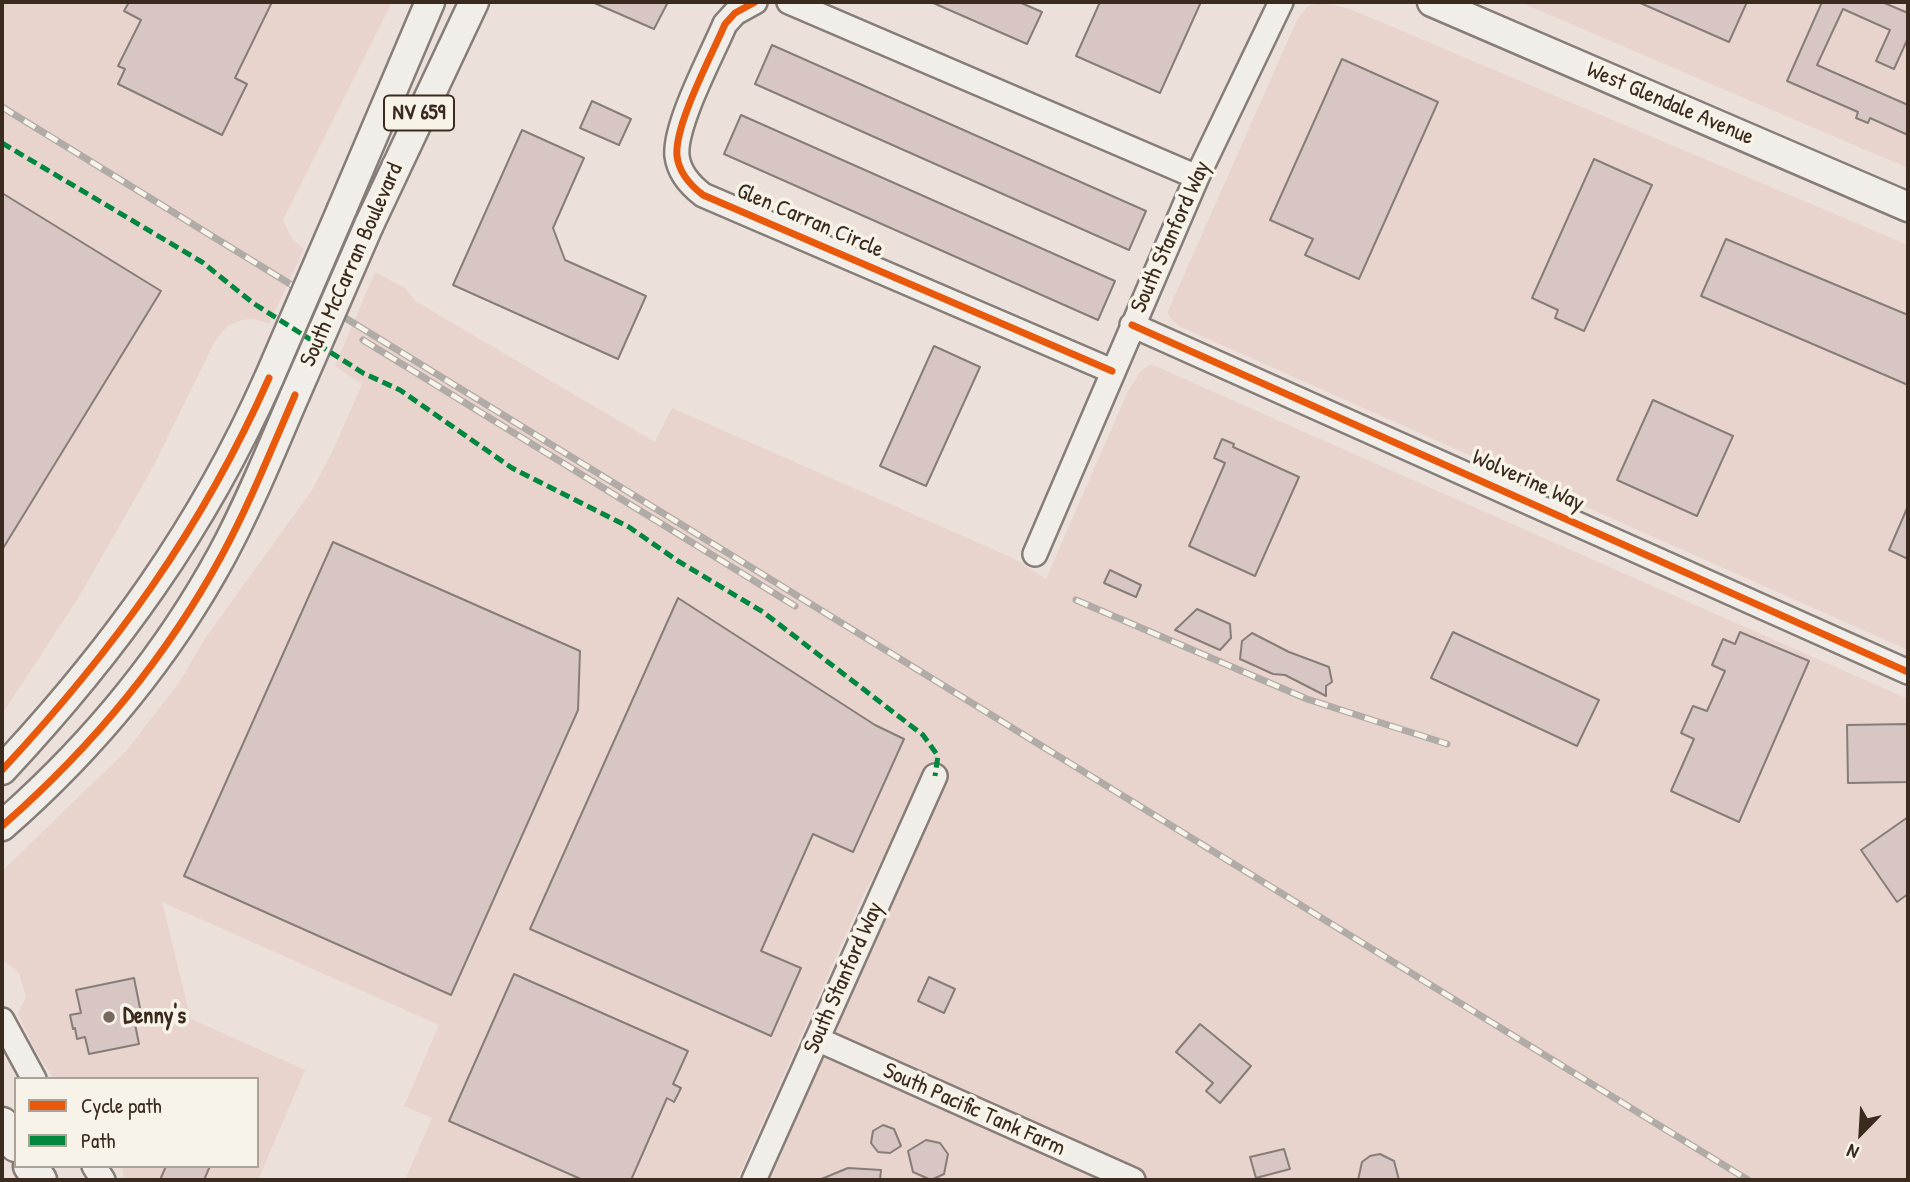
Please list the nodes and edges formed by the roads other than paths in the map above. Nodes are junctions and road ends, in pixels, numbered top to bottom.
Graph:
1 (430, 2) edge
2 (474, 2) edge
3 (755, 2) edge
4 (789, 2) edge
5 (1281, 2) edge
6 (1432, 2) edge
7 (1196, 177) junction
8 (1908, 206) edge
9 (1132, 325) junction
10 (1112, 371) junction
11 (1035, 554) dead end
12 (1908, 672) edge
13 (2, 770) edge
14 (935, 776) dead end
15 (2, 826) edge
16 (2, 1020) edge
17 (817, 1039) junction
18 (33, 1077) edge
19 (2, 1124) edge
20 (14, 1142) edge
21 (754, 1180) edge
22 (1133, 1180) edge

1 - 13 main road, South McCarran Boulevard / NV 659, bridge
2 - 15 main road, South McCarran Boulevard / NV 659, bridge
3 - 10 street, Glen Carran Circle
4 - 7 street
5 - 7 street, South Stanford Way
6 - 8 main road, West Glendale Avenue
7 - 9 street, South Stanford Way
9 - 10 street, South Stanford Way
9 - 12 street, Wolverine Way
10 - 11 street, South Stanford Way
14 - 17 street, South Stanford Way
16 - 18 street
17 - 21 street, South Stanford Way
17 - 22 street, South Pacific Tank Farm
19 - 20 highway

